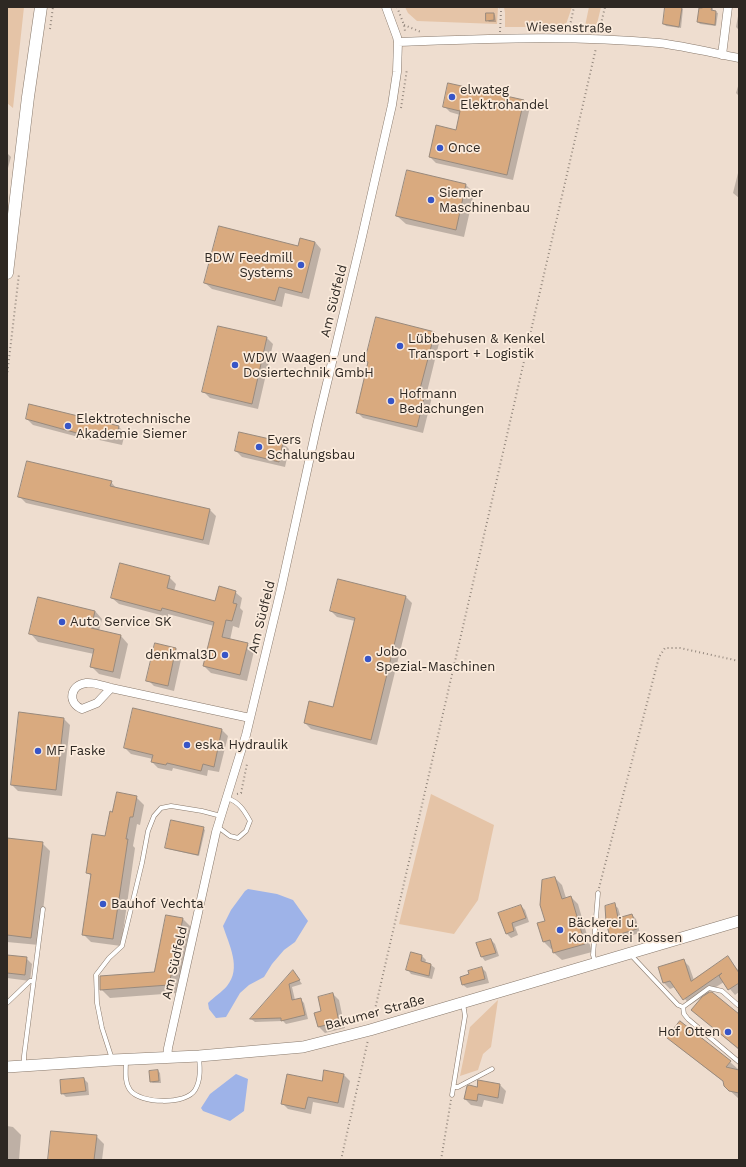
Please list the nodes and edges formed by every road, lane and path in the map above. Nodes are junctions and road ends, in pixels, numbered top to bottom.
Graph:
1 (41, 7) edge
2 (386, 7) edge
3 (397, 7) edge
4 (500, 7) edge
5 (574, 7) edge
6 (605, 7) edge
7 (728, 7) edge
8 (404, 25) dead end
9 (499, 39) junction
10 (568, 39) junction
11 (598, 39) junction
12 (398, 42) junction
13 (722, 55) junction
14 (739, 58) edge
15 (7, 272) edge
16 (739, 661) edge
17 (111, 688) junction
18 (250, 718) junction
19 (227, 798) junction
20 (222, 816) junction
21 (218, 827) junction
22 (598, 893) joint
23 (43, 910) dead end
24 (739, 921) edge
25 (629, 953) junction
26 (595, 963) junction
27 (34, 981) junction
28 (7, 1003) edge
29 (463, 1003) junction
30 (739, 1006) edge
31 (683, 1007) junction
32 (370, 1030) junction
33 (200, 1056) junction
34 (167, 1058) junction
35 (126, 1059) junction
36 (113, 1060) junction
37 (739, 1062) edge
38 (24, 1065) junction
39 (7, 1067) edge
40 (492, 1069) dead end
41 (454, 1086) junction
42 (452, 1095) joint
43 (341, 1160) edge
44 (441, 1160) edge

1 - 15 main road
2 - 12 street, Am Südfeld
3 - 8 path
4 - 9 path
5 - 10 path
6 - 11 path
7 - 13 street
9 - 10 street, Wiesenstraße
9 - 12 street, Wiesenstraße
10 - 11 street, Wiesenstraße
11 - 13 street, Wiesenstraße
11 - 32 path
12 - 18 street, Am Südfeld
13 - 14 street, Wiesenstraße
16 - 22 path
17 - 17 street
17 - 18 street
18 - 19 street, Am Südfeld
19 - 20 street, Am Südfeld
19 - 21 lane
20 - 21 street, Am Südfeld
20 - 36 lane
21 - 34 street, Am Südfeld
22 - 26 lane
23 - 27 lane
24 - 25 street, Bakumer Straße
25 - 26 street, Bakumer Straße
25 - 31 lane
26 - 29 street, Bakumer Straße
27 - 28 lane
27 - 38 lane
29 - 32 street, Bakumer Straße
29 - 41 lane
30 - 31 lane
31 - 37 lane
32 - 33 street, Bakumer Straße
32 - 43 path
33 - 34 street, Bakumer Straße
33 - 35 lane
34 - 35 street, Bakumer Straße
35 - 36 street, Bakumer Straße
36 - 38 street, Bakumer Straße
38 - 39 street, Bakumer Straße
40 - 41 lane
41 - 42 lane
42 - 44 path

